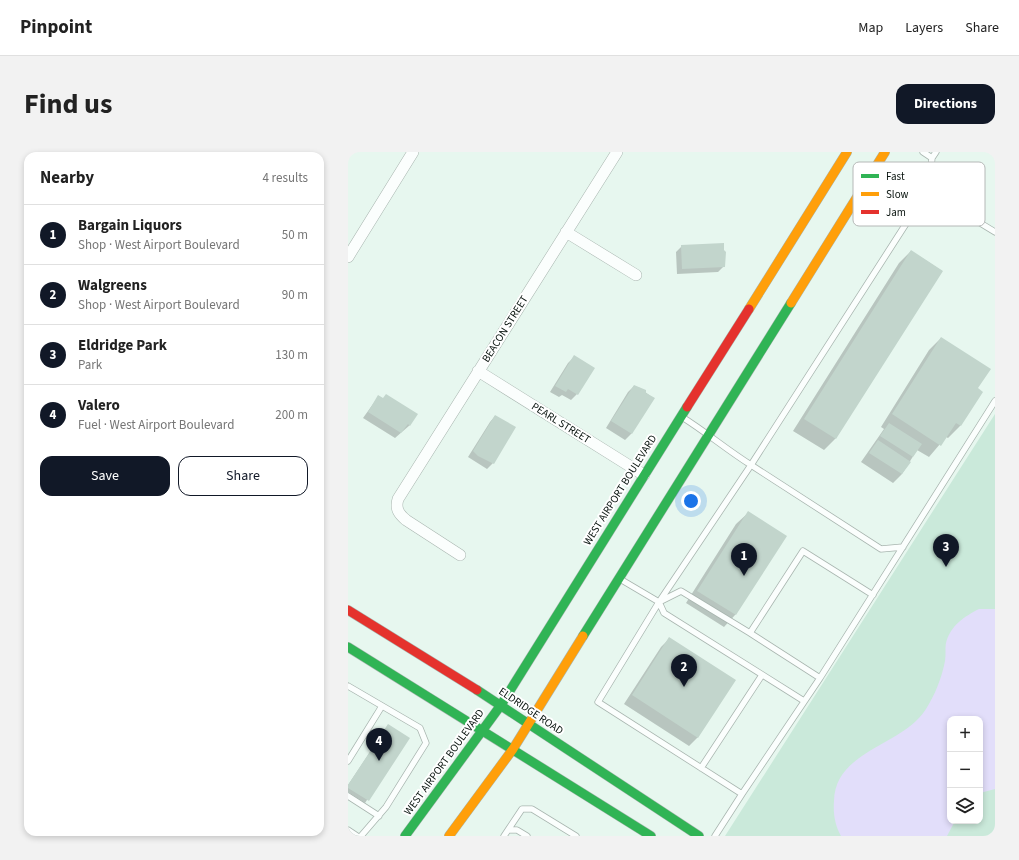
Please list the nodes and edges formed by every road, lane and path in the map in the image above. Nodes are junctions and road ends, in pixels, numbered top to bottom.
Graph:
1 (413, 152) edge
2 (616, 152) edge
3 (847, 152) edge
4 (885, 152) edge
5 (923, 152) edge
6 (936, 152) edge
7 (932, 158) junction
8 (879, 162) edge
9 (932, 162) edge
10 (853, 203) edge
11 (905, 226) edge
12 (985, 226) edge
13 (566, 232) junction
14 (995, 232) edge
15 (348, 257) edge
16 (636, 275) dead end
17 (478, 371) junction
18 (995, 401) edge
19 (680, 416) junction
20 (709, 434) junction
21 (751, 465) junction
22 (644, 475) junction
23 (903, 547) junction
24 (460, 554) dead end
25 (619, 578) junction
26 (872, 595) junction
27 (659, 602) junction
28 (348, 610) edge
29 (750, 632) junction
30 (348, 647) edge
31 (762, 675) junction
32 (820, 678) junction
33 (348, 686) edge
34 (804, 701) junction
35 (501, 705) junction
36 (382, 706) junction
37 (528, 724) junction
38 (482, 729) junction
39 (512, 749) junction
40 (348, 761) edge
41 (701, 768) junction
42 (742, 794) junction
43 (348, 796) edge
44 (379, 816) junction
45 (348, 830) edge
46 (508, 830) junction
47 (357, 836) edge
48 (362, 836) edge
49 (405, 836) edge
50 (449, 836) edge
51 (504, 836) edge
52 (527, 836) edge
53 (576, 836) edge
54 (651, 836) edge
55 (699, 836) edge
56 (715, 836) edge

1 - 15 street
2 - 13 street, BEACON STREET
3 - 19 main road, WEST AIRPORT BOULEVARD
4 - 8 main road
5 - 7 lane
6 - 7 lane
7 - 9 lane
10 - 20 main road
11 - 21 lane
12 - 14 lane
13 - 16 street
13 - 17 street, BEACON STREET
17 - 22 street, PEARL STREET
17 - 24 street, BEACON STREET
18 - 23 lane
19 - 20 lane
19 - 22 main road, WEST AIRPORT BOULEVARD
20 - 21 lane
20 - 25 main road
21 - 23 lane
21 - 27 lane
22 - 35 main road, WEST AIRPORT BOULEVARD
23 - 26 lane
25 - 27 lane
25 - 37 main road
26 - 29 lane
26 - 32 lane
27 - 29 lane
27 - 31 lane
27 - 41 lane
28 - 35 main road, ELDRIDGE ROAD
29 - 32 lane
30 - 38 main road
31 - 34 lane
31 - 41 lane
32 - 34 lane
33 - 36 lane
34 - 42 lane
35 - 37 main road, ELDRIDGE ROAD
35 - 38 main road, WEST AIRPORT BOULEVARD
36 - 40 lane
36 - 44 lane
37 - 39 main road
37 - 55 main road, ELDRIDGE ROAD
38 - 39 main road
38 - 49 main road, WEST AIRPORT BOULEVARD
39 - 50 main road
39 - 54 main road
41 - 42 lane
42 - 56 lane
43 - 44 lane
44 - 48 lane
45 - 47 lane
46 - 51 lane
46 - 52 lane
46 - 53 lane

